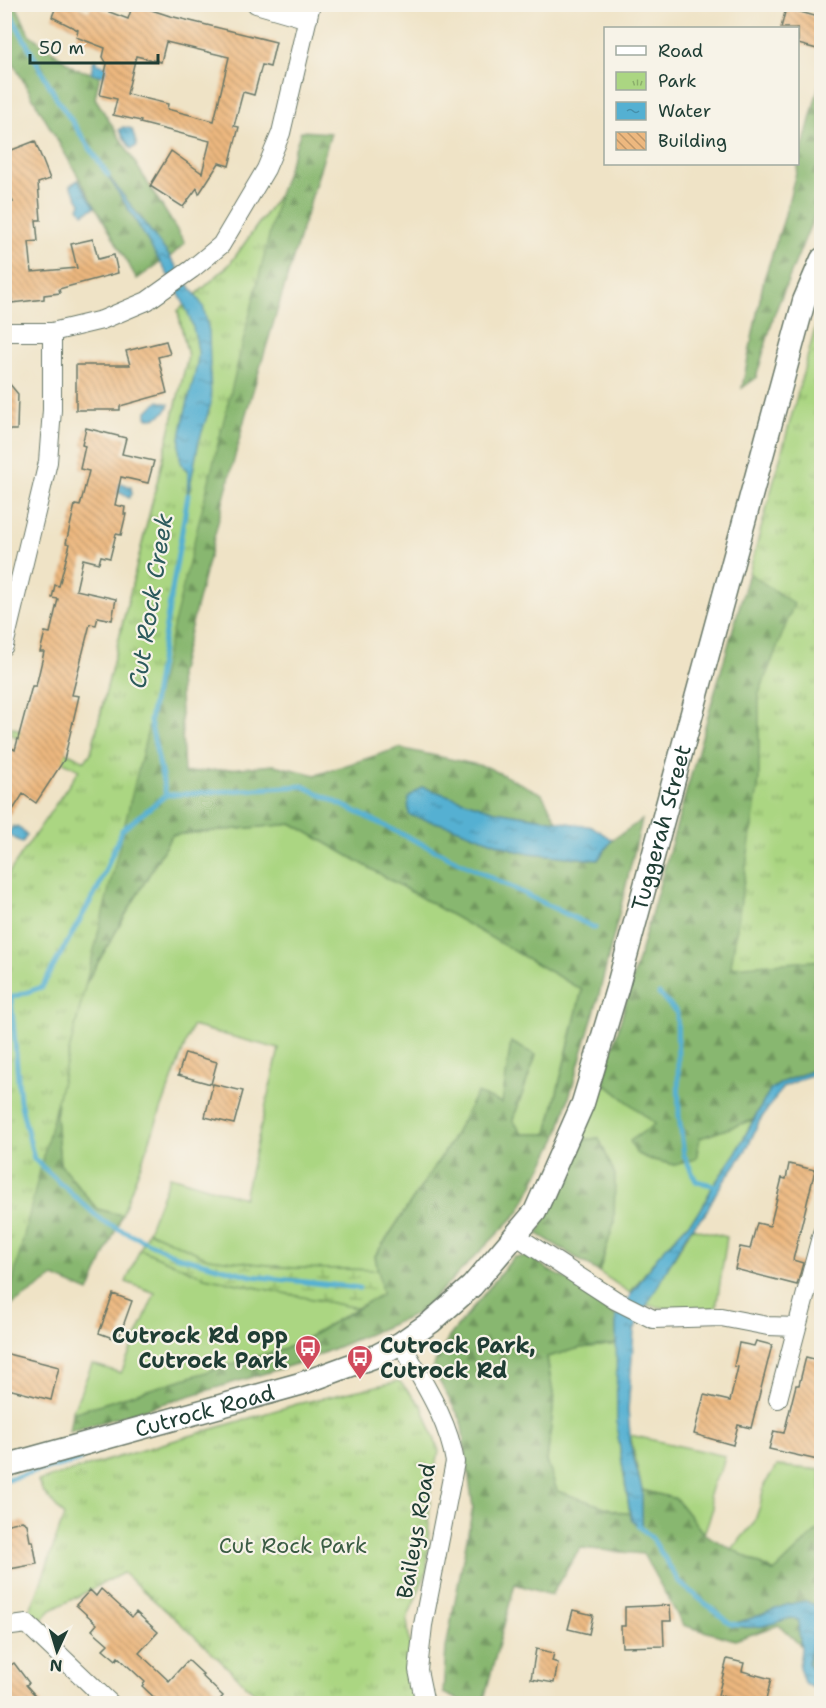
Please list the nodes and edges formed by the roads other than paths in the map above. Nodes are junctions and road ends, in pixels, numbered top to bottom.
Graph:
1 (256, 4) edge
2 (310, 12) edge
3 (822, 259) edge
4 (4, 332) edge
5 (52, 332) junction
6 (7, 625) edge
7 (4, 646) edge
8 (822, 1233) edge
9 (515, 1235) junction
10 (796, 1327) junction
11 (401, 1343) junction
12 (778, 1399) dead end
13 (4, 1466) edge
14 (4, 1627) edge
15 (111, 1704) edge
16 (425, 1704) edge

1 - 2 street
2 - 5 street
3 - 9 street, Tuggerah Street
4 - 5 street
5 - 6 street
6 - 7 street
8 - 10 street
9 - 10 street
9 - 11 street, Tuggerah Street
10 - 12 street
11 - 13 street, Cutrock Road
11 - 16 street, Baileys Road
14 - 15 street

